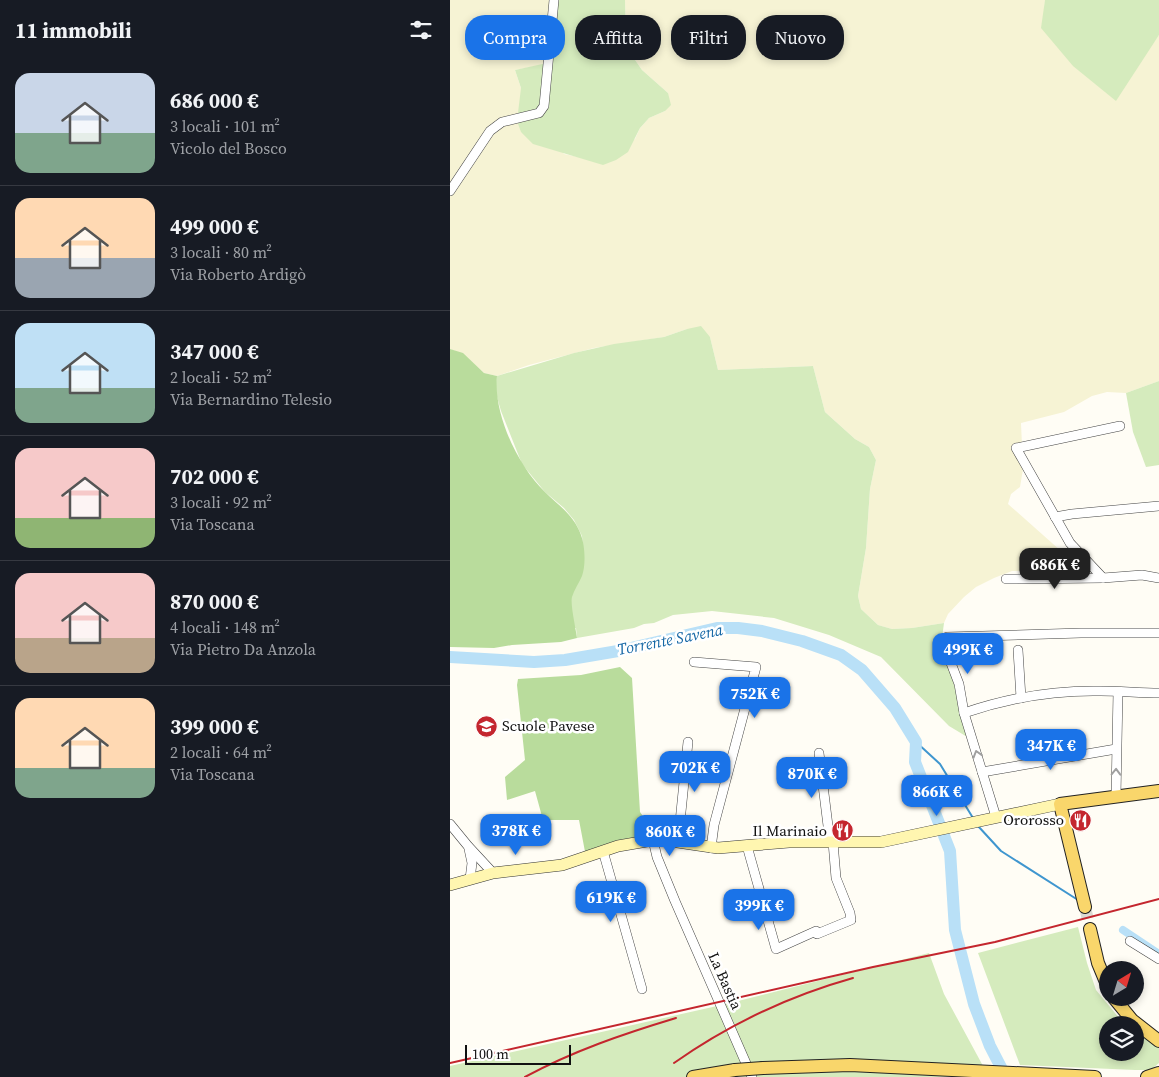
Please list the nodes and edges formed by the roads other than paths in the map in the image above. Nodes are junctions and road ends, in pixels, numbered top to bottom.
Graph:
1 (554, 0) edge
2 (450, 191) edge
3 (1120, 426) dead end
4 (1159, 506) edge
5 (1055, 517) junction
6 (1104, 578) junction
7 (1159, 578) edge
8 (1006, 580) dead end
9 (1158, 633) edge
10 (1018, 650) dead end
11 (694, 662) dead end
12 (1118, 692) junction
13 (1159, 693) edge
14 (1021, 698) junction
15 (964, 713) junction
16 (688, 742) dead end
17 (1116, 748) junction
18 (819, 753) dead end
19 (982, 772) junction
20 (1159, 791) edge
21 (1116, 796) junction
22 (1060, 804) junction
23 (990, 818) junction
24 (452, 828) edge
25 (653, 840) junction
26 (678, 842) junction
27 (831, 842) junction
28 (468, 846) junction
29 (748, 846) junction
30 (711, 848) junction
31 (604, 851) junction
32 (493, 873) junction
33 (470, 878) junction
34 (450, 886) edge
35 (1085, 907) tunnel mouth
36 (1090, 929) tunnel mouth
37 (1130, 941) dead end
38 (1159, 959) edge
39 (1099, 965) edge
40 (642, 989) dead end
41 (1121, 1006) edge
42 (1159, 1041) edge
43 (1159, 1072) edge
44 (694, 1077) edge
45 (752, 1077) edge
46 (1095, 1077) edge
47 (1147, 1077) edge

1 - 2 street
3 - 5 street
4 - 5 street
5 - 6 street
6 - 7 street
6 - 8 street
9 - 15 street
10 - 14 street
11 - 30 street
12 - 13 street
12 - 14 street
12 - 17 street
14 - 15 street
19 -> 15 street
16 - 26 street
17 - 19 street
21 -> 17 street
18 - 27 street
19 - 23 street
20 - 21 main road
21 - 22 main road
22 - 23 main road
22 - 35 main road
23 - 27 main road
24 - 28 street
25 - 26 main road
25 - 31 main road
25 - 45 street, La Bastia
26 - 30 main road
27 - 29 main road
27 - 29 street
28 - 32 street
28 - 33 street
29 - 30 main road
31 - 32 main road
31 - 40 street
32 - 33 main road
33 - 34 main road
36 - 39 main road
37 - 38 street
41 - 42 main road
43 - 47 main road
44 - 46 main road, bridge

